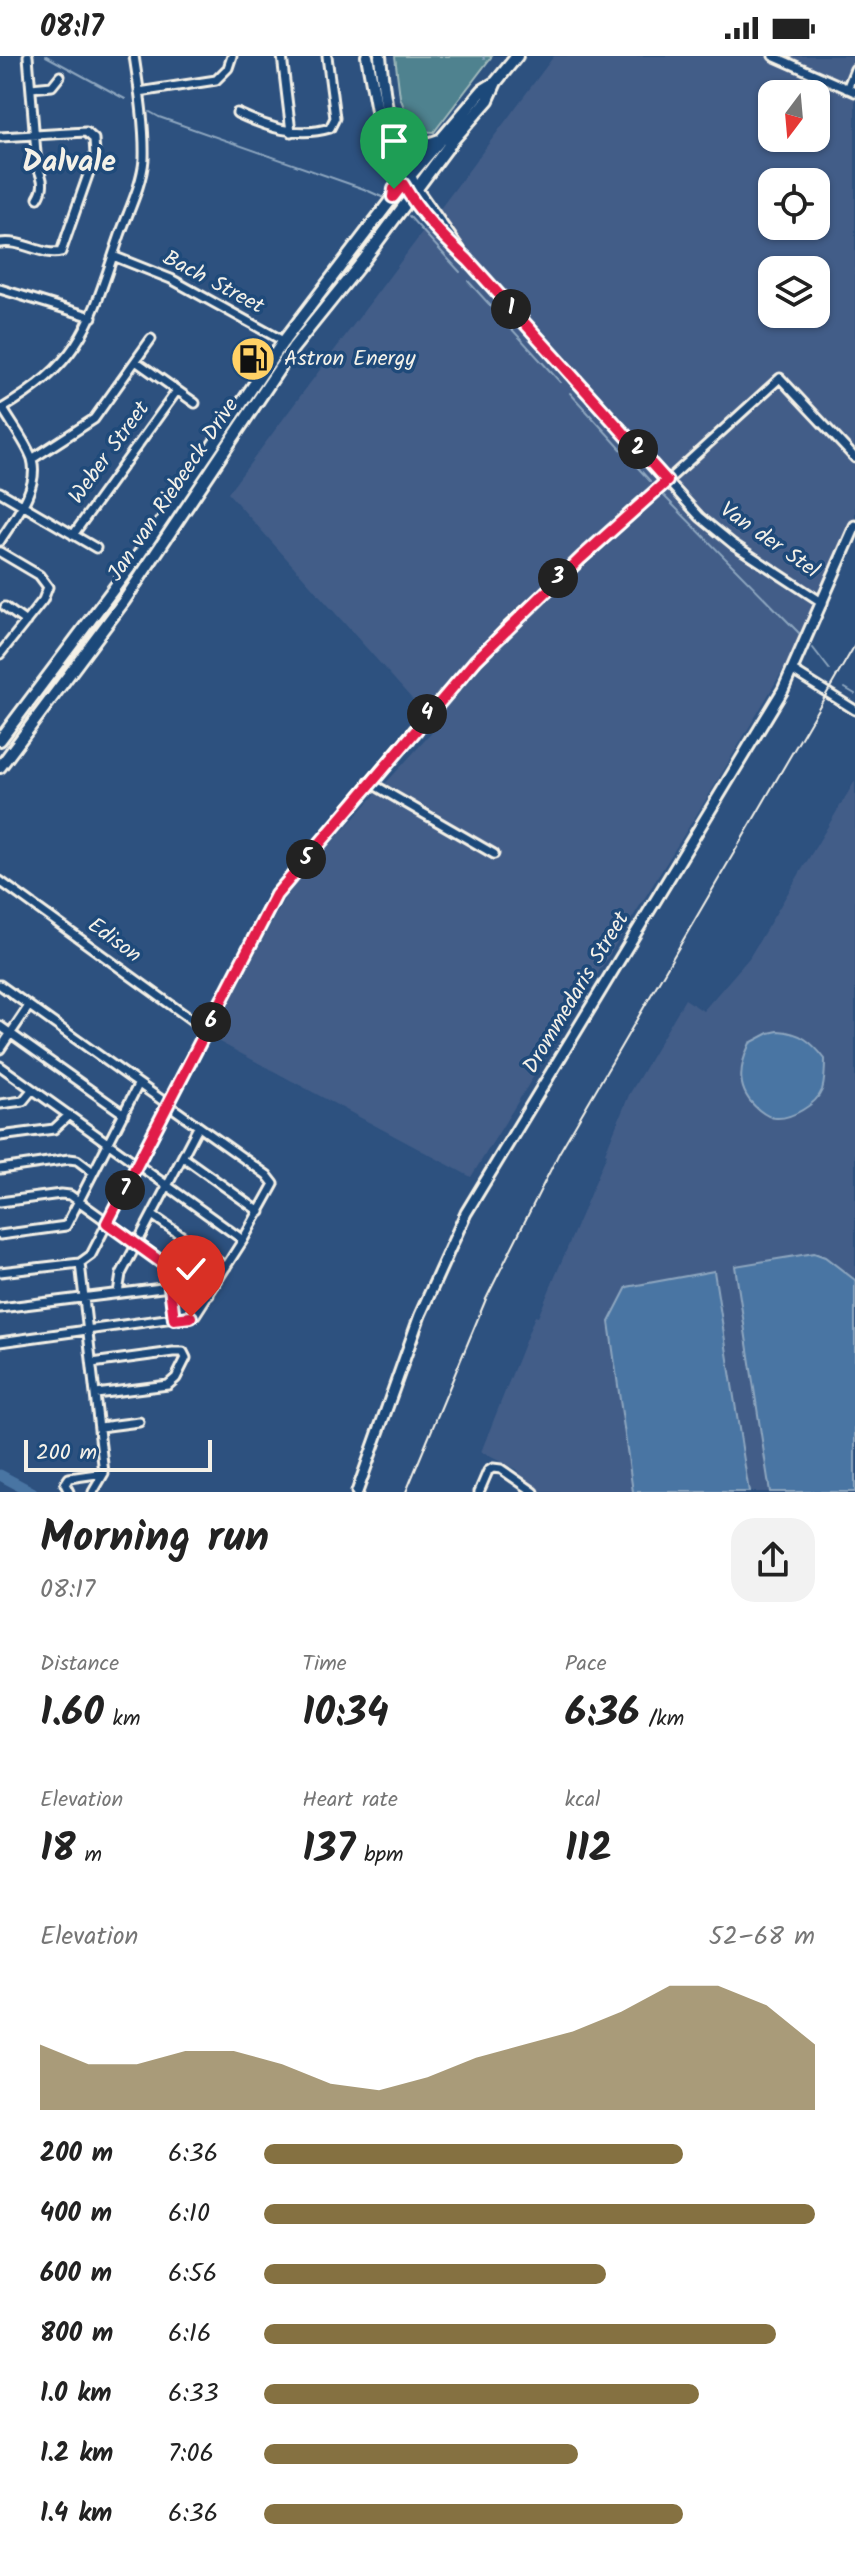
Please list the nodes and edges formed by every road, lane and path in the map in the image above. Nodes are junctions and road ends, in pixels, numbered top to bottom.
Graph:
1 (28, 56) edge
2 (134, 56) edge
3 (232, 56) edge
4 (282, 56) edge
5 (327, 56) edge
6 (367, 56) edge
7 (380, 56) edge
8 (517, 56) edge
9 (773, 56) edge
10 (855, 69) edge
11 (60, 76) dead end
12 (496, 82) junction
13 (31, 88) junction
14 (851, 90) edge
15 (139, 92) junction
16 (237, 113) dead end
17 (390, 124) junction
18 (291, 132) junction
19 (35, 135) junction
20 (0, 137) edge
21 (440, 140) junction
22 (393, 164) junction
23 (406, 180) junction
24 (414, 193) junction
25 (393, 197) junction
26 (38, 198) dead end
27 (0, 243) edge
28 (113, 256) junction
29 (0, 289) edge
30 (92, 317) junction
31 (151, 339) dead end
32 (288, 345) junction
33 (137, 362) junction
34 (176, 392) junction
35 (195, 403) dead end
36 (1, 409) edge
37 (855, 458) edge
38 (32, 459) junction
39 (667, 481) junction
40 (0, 492) edge
41 (22, 506) junction
42 (855, 526) edge
43 (73, 535) junction
44 (0, 541) edge
45 (96, 548) dead end
46 (0, 552) edge
47 (823, 603) junction
48 (5, 607) dead end
49 (26, 622) junction
50 (0, 654) edge
51 (793, 671) junction
52 (855, 710) edge
53 (0, 740) edge
54 (0, 767) edge
55 (369, 782) junction
56 (494, 854) dead end
57 (0, 881) edge
58 (0, 985) edge
59 (29, 1006) junction
60 (0, 1026) edge
61 (207, 1031) junction
62 (11, 1034) junction
63 (0, 1049) edge
64 (0, 1066) edge
65 (138, 1085) junction
66 (32, 1090) junction
67 (0, 1104) edge
68 (169, 1107) junction
69 (124, 1114) junction
70 (69, 1115) junction
71 (198, 1127) junction
72 (0, 1136) edge
73 (108, 1143) junction
74 (183, 1157) junction
75 (138, 1164) junction
76 (0, 1169) edge
77 (93, 1172) junction
78 (167, 1185) junction
79 (0, 1202) edge
80 (78, 1202) junction
81 (260, 1212) junction
82 (152, 1215) junction
83 (107, 1223) junction
84 (0, 1235) edge
85 (243, 1240) junction
86 (136, 1243) junction
87 (80, 1263) junction
88 (226, 1267) junction
89 (0, 1272) edge
90 (179, 1275) junction
91 (170, 1287) junction
92 (118, 1293) junction
93 (209, 1295) junction
94 (85, 1298) junction
95 (0, 1308) edge
96 (174, 1319) junction
97 (89, 1330) junction
98 (0, 1342) edge
99 (92, 1363) junction
100 (96, 1394) junction
101 (139, 1422) dead end
102 (100, 1427) junction
103 (104, 1473) junction
104 (69, 1492) edge
105 (93, 1492) edge
106 (357, 1492) edge
107 (479, 1492) edge
108 (534, 1492) edge

1 - 13 street
2 - 15 street
3 - 15 street
4 - 18 street
5 - 18 street
6 - 22 main road, Van der Stel
7 - 17 main road, Van der Stel
8 - 12 main road, Jan van Riebeeck Drive
9 - 14 street
10 - 14 street
11 - 13 street
12 - 21 main road, Jan van Riebeeck Drive
12 - 24 main road, Jan van Riebeeck Drive
13 - 19 street
15 - 28 street
16 - 18 street
17 - 21 main road
17 - 23 main road, Van der Stel
19 - 20 street
19 - 26 street
19 - 27 street
21 - 23 main road, Jan van Riebeeck Drive
22 - 23 main road, Van der Stel
22 - 25 main road
23 - 24 main road, Van der Stel
23 - 25 main road, Jan van Riebeeck Drive
24 - 32 main road, Jan van Riebeeck Drive
24 - 39 street, Van der Stel
25 - 32 main road, Jan van Riebeeck Drive
28 - 30 street
28 - 32 street, Bach Street
29 - 30 street
30 - 36 street
31 - 33 street
32 - 53 main road, Jan van Riebeeck Drive
32 - 54 main road, Jan van Riebeeck Drive
33 - 34 street
33 - 38 street
34 - 35 street
34 - 43 street, Weber Street
36 - 38 street
37 - 39 street
38 - 41 street
39 - 47 street, Van der Stel
39 - 55 street
40 - 41 street
41 - 43 street
41 - 44 street
42 - 47 street, Drommedaris Street
43 - 45 street
46 - 49 street
47 - 51 street, Drommedaris Street
48 - 49 street
49 - 50 street
51 - 52 street
51 - 106 street, Drommedaris Street
55 - 56 street
55 - 61 street
57 - 61 street, Edison
58 - 59 street
59 - 62 street
59 - 65 street
60 - 62 street
61 - 68 street
62 - 63 street
62 - 69 street
64 - 66 street
65 - 68 street
65 - 69 street
66 - 67 street
66 - 70 street
68 - 71 street
68 - 75 street
69 - 73 street
70 - 72 street
70 - 73 street
71 - 74 street
71 - 81 street
73 - 75 street
73 - 77 street
74 - 78 street
74 - 81 street
75 - 78 street
75 - 83 street
76 - 77 street
77 - 80 street
78 - 82 street
78 - 85 street
79 - 80 street
80 - 83 street
80 - 84 street
81 - 85 street
82 - 86 street
82 - 88 street
83 - 86 street
83 - 87 street
85 - 88 street
86 - 90 street
86 - 92 street
87 - 89 street
87 - 94 street
88 - 93 street
90 - 91 street
90 - 93 street
91 - 92 street
91 - 96 street
92 - 94 street
93 - 96 street
94 - 95 street
94 - 97 street
96 - 97 street
97 - 98 street
97 - 99 street
99 - 100 street
99 - 100 street
100 - 102 street
101 - 102 street
102 - 103 street
103 - 104 street
103 - 105 street
107 - 108 street

